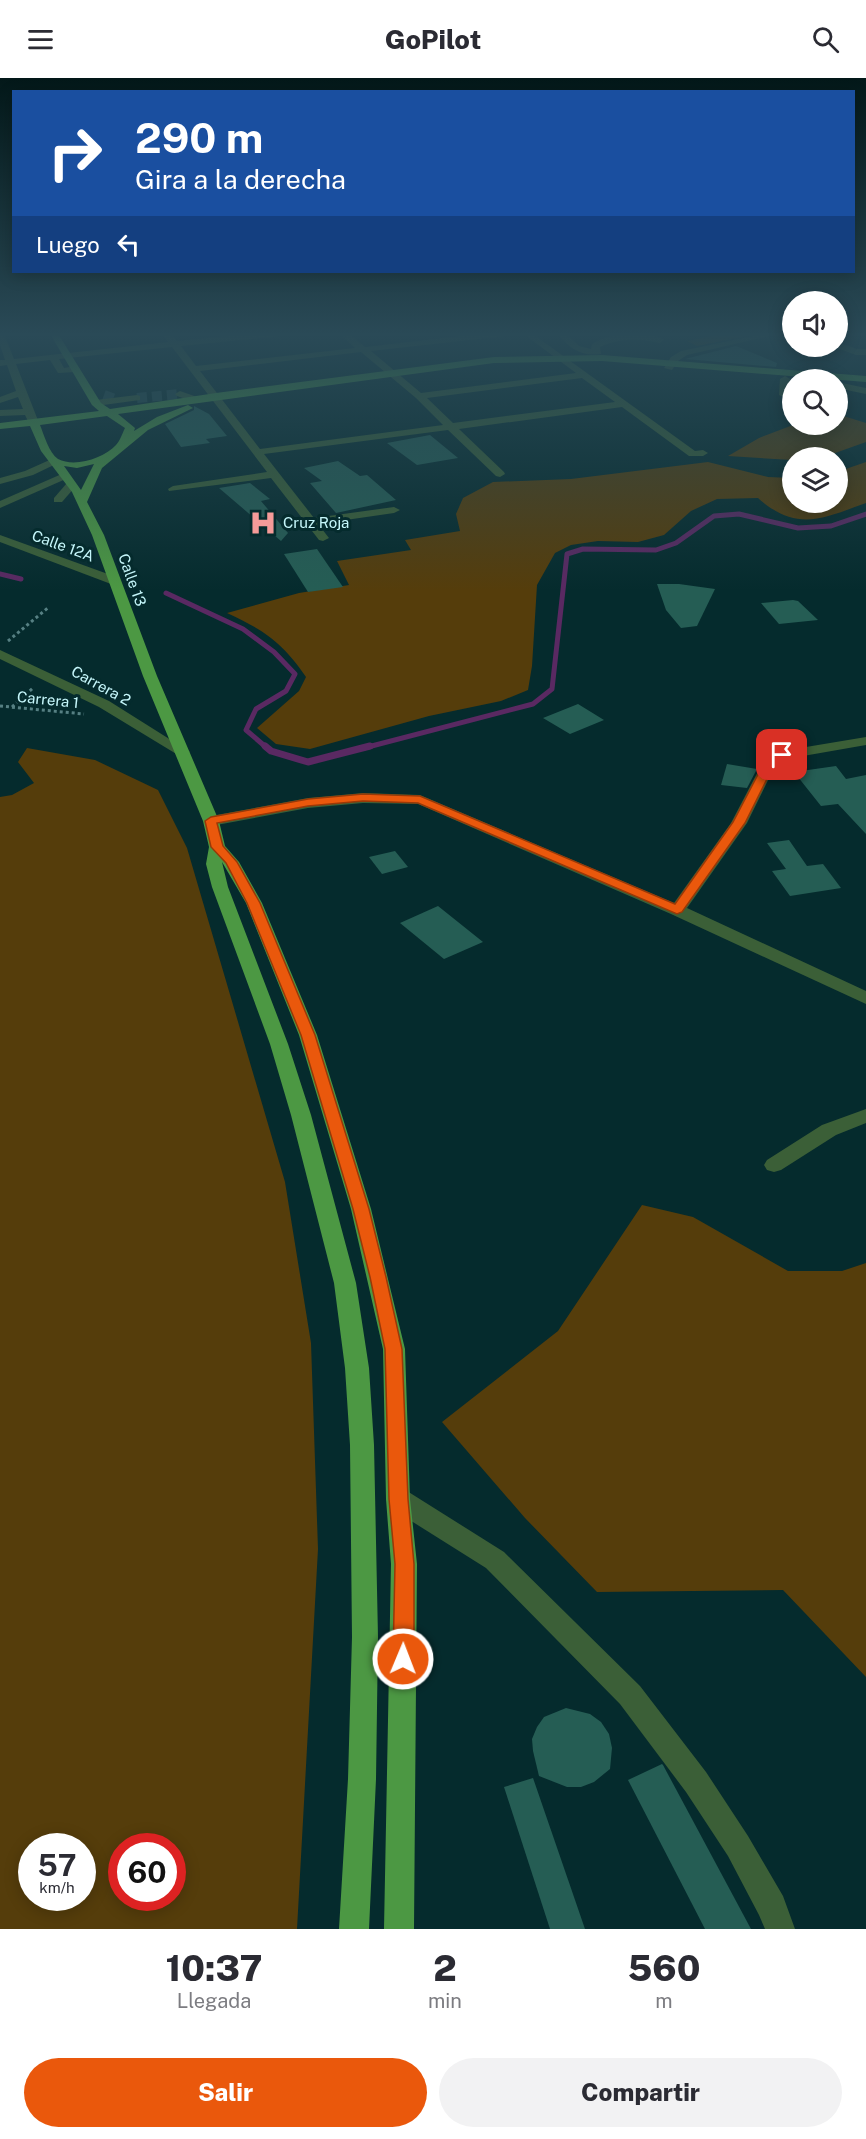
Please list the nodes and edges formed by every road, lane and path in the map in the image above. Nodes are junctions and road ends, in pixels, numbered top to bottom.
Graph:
1 (31, 418) edge
2 (52, 418) edge
3 (119, 418) edge
4 (161, 418) edge
5 (233, 418) edge
6 (444, 418) edge
7 (511, 418) edge
8 (643, 418) edge
9 (653, 418) edge
10 (18, 419) junction
11 (0, 421) edge
12 (34, 423) junction
13 (0, 426) edge
14 (452, 426) junction
15 (122, 445) junction
16 (258, 452) junction
17 (106, 458) junction
18 (54, 461) junction
19 (275, 474) junction
20 (500, 474) dead end
21 (68, 480) junction
22 (0, 481) edge
23 (172, 489) dead end
24 (58, 500) dead end
25 (82, 502) junction
26 (0, 505) edge
27 (394, 510) dead end
28 (311, 522) junction
29 (0, 538) edge
30 (323, 538) dead end
31 (116, 581) junction
32 (49, 607) dead end
33 (0, 648) edge
34 (0, 654) edge
35 (47, 676) junction
36 (0, 706) edge
37 (12, 707) junction
38 (86, 715) dead end
39 (866, 741) edge
40 (183, 752) junction
41 (211, 821) junction
42 (217, 847) junction
43 (677, 910) junction
44 (866, 998) edge
45 (866, 1116) edge
46 (774, 1165) dead end
47 (398, 1499) junction
48 (354, 1929) edge
49 (399, 1929) edge
50 (780, 1929) edge

1 - 12 street, Calle 13
2 - 12 main road
3 - 15 main road
4 - 15 main road
5 - 16 street
6 - 14 street
7 - 14 street
8 - 9 street
10 - 11 street
10 - 12 main road
10 - 13 main road
12 - 18 main road, Calle 13
14 - 16 street
14 - 20 street
15 - 17 main road
16 - 19 street
17 - 18 main road
17 - 25 main road
18 - 21 main road, Calle 13
18 - 22 street
19 - 23 street
19 - 28 street
21 - 24 street
21 - 25 main road, Calle 13
21 - 26 street
25 - 31 main road, Calle 13
27 - 28 street
28 - 30 street
29 - 31 street, Calle 12A
31 - 40 main road, Calle 13
32 - 33 path
34 - 35 street, Carrera 2
35 - 37 path
35 - 40 street, Carrera 2
36 - 37 path, Carrera 1
37 - 38 path, Carrera 1
39 - 43 street
40 - 41 main road, Calle 13
41 - 42 main road, Calle 13
41 - 43 street
42 - 47 main road
42 - 48 main road
43 - 44 street
45 - 46 street
47 - 49 main road
47 - 50 street

